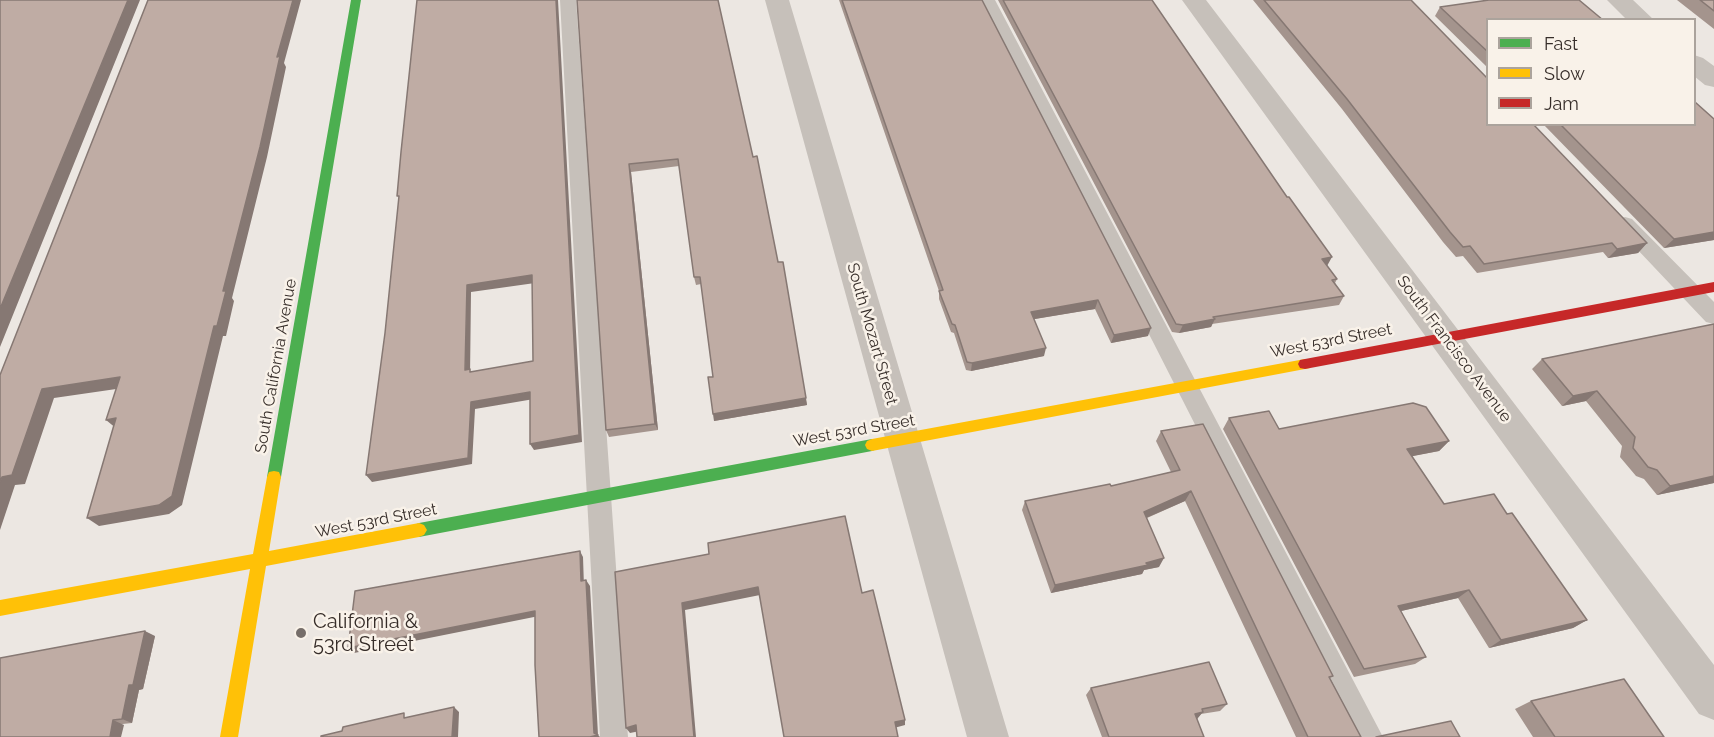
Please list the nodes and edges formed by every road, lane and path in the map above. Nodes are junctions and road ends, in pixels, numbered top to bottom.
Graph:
1 (356, 0) edge
2 (568, 0) edge
3 (777, 0) edge
4 (987, 0) edge
5 (1194, 0) edge
6 (1619, 0) edge
7 (1640, 18) edge
8 (1696, 64) edge
9 (1714, 79) edge
10 (1608, 208) edge
11 (1714, 287) edge
12 (1690, 292) junction
13 (1714, 316) edge
14 (1444, 336) junction
15 (1187, 386) junction
16 (903, 439) junction
17 (600, 496) junction
18 (259, 561) junction
19 (0, 608) edge
20 (1714, 699) edge
21 (229, 737) edge
22 (614, 737) edge
23 (988, 737) edge
24 (1369, 737) edge

1 - 18 street, South California Avenue
2 - 17 lane
3 - 16 street, South Mozart Street
4 - 15 lane
5 - 14 street, South Francisco Avenue
6 - 7 street
8 - 9 street
10 - 12 lane
11 - 12 street, West 53rd Street
12 - 13 lane
12 - 14 street, West 53rd Street
14 - 15 street, West 53rd Street
14 - 20 street, South Francisco Avenue
15 - 16 street, West 53rd Street
15 - 24 lane
16 - 17 street, West 53rd Street
16 - 23 street, South Mozart Street
17 - 18 street, West 53rd Street
17 - 22 lane
18 - 19 street, West 53rd Street
18 - 21 street, South California Avenue

